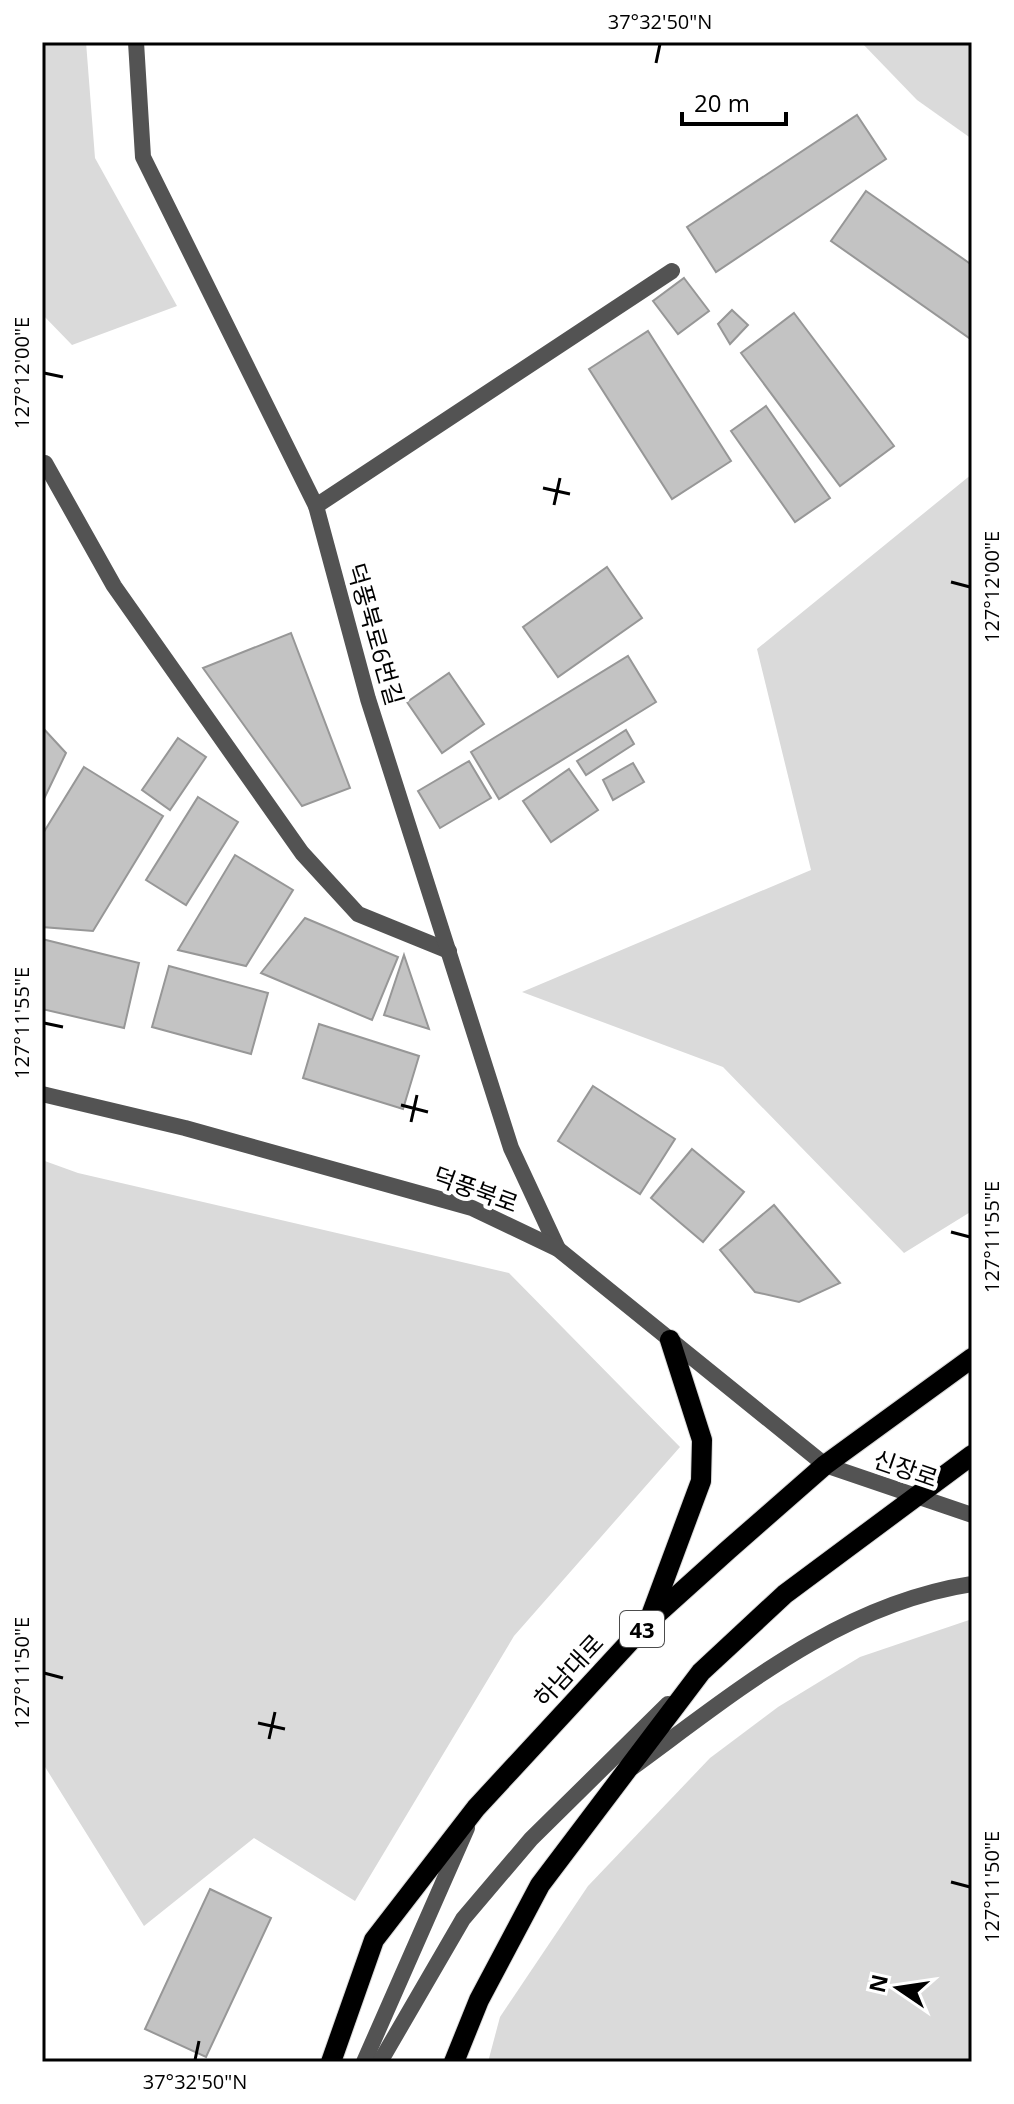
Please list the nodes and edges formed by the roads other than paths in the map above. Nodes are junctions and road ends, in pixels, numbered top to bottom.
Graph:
1 (136, 42) edge
2 (672, 271) dead end
3 (45, 463) dead end
4 (316, 506) junction
5 (449, 951) junction
6 (42, 1094) edge
7 (558, 1249) junction
8 (670, 1340) junction
9 (972, 1358) edge
10 (972, 1455) edge
11 (825, 1465) junction
12 (914, 1496) junction
13 (972, 1515) edge
14 (972, 1584) edge
15 (648, 1622) junction
16 (701, 1672) junction
17 (629, 1771) junction
18 (476, 1808) junction
19 (331, 2062) edge
20 (364, 2062) edge
21 (380, 2062) edge
22 (454, 2062) edge

1 - 4 street, 덕풍북로6번길
2 - 4 street
3 - 5 street
4 - 5 street, 덕풍북로6번길
5 - 7 street, 덕풍북로6번길
6 - 7 street, 덕풍북로
7 - 8 street, 덕풍북로
8 - 11 street, 덕풍북로
8 - 15 main road
9 - 11 main road, 하남대로 / 43
10 - 12 main road
11 - 12 street, 신장로
11 - 15 main road, 하남대로 / 43
12 - 13 street, 신장로
12 - 16 main road
14 - 17 street
15 - 18 main road, 하남대로 / 43
16 - 17 main road
16 - 21 street
17 - 22 main road
18 - 19 main road, 하남대로 / 43
18 - 20 street

